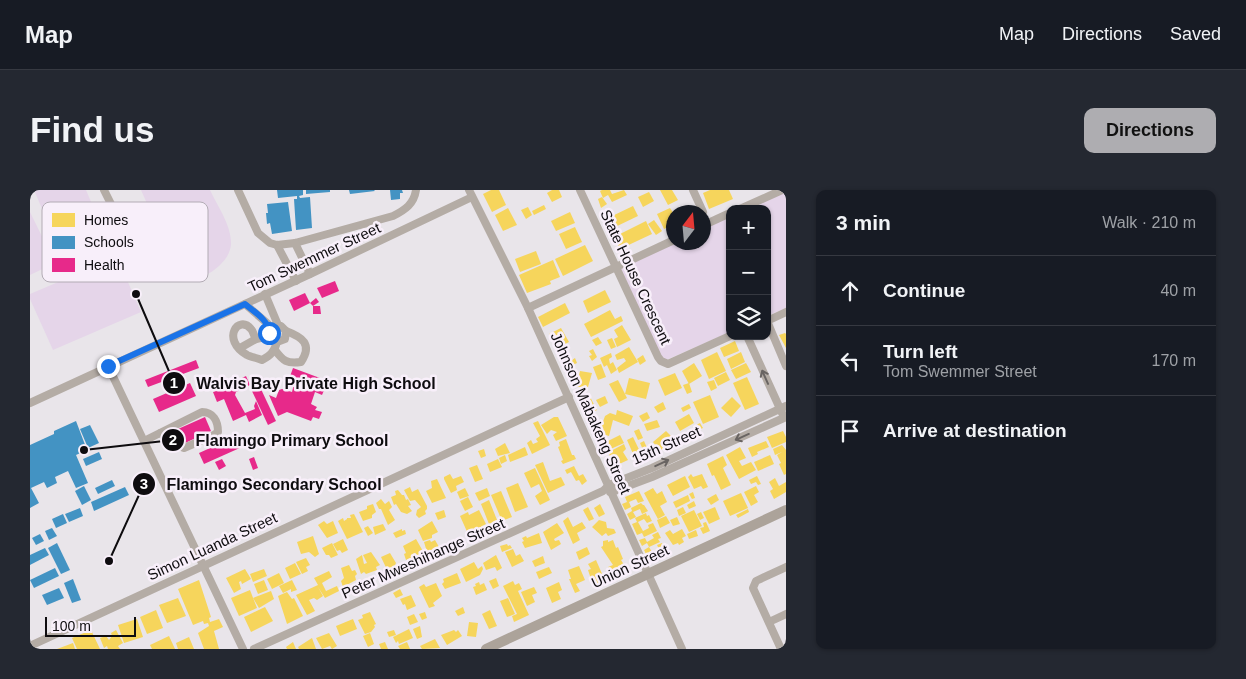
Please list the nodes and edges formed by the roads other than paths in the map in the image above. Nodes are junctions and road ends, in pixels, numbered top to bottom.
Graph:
1 (104, 190) edge
2 (238, 190) edge
3 (416, 190) edge
4 (580, 190) edge
5 (693, 190) edge
6 (782, 190) edge
7 (471, 193) edge
8 (110, 202) edge
9 (700, 205) edge
10 (749, 205) edge
11 (726, 215) edge
12 (711, 222) edge
13 (295, 243) junction
14 (666, 244) edge
15 (277, 245) junction
16 (617, 268) junction
17 (310, 274) junction
18 (296, 281) junction
19 (266, 294) junction
20 (245, 304) junction
21 (528, 308) junction
22 (786, 312) edge
23 (771, 319) edge
24 (278, 325) junction
25 (771, 330) edge
26 (286, 331) junction
27 (270, 333) junction
28 (726, 338) edge
29 (256, 339) junction
30 (749, 340) edge
31 (276, 346) junction
32 (240, 348) junction
33 (108, 366) junction
34 (786, 366) edge
35 (569, 397) junction
36 (30, 403) edge
37 (783, 407) edge
38 (785, 417) edge
39 (160, 433) junction
40 (144, 441) junction
41 (611, 489) junction
42 (603, 491) joint
43 (786, 510) edge
44 (203, 566) junction
45 (786, 567) edge
46 (648, 574) junction
47 (786, 614) edge
48 (769, 622) junction
49 (30, 646) edge
50 (243, 649) edge
51 (254, 649) edge
52 (486, 649) edge
53 (682, 649) edge
54 (781, 649) edge

1 - 8 street
2 - 15 street
3 - 13 street
4 - 16 street, State House Crescent
5 - 9 street
6 - 10 street
7 - 17 street, Tom Swemmer Street
7 - 21 street, Johnson Mabakeng Street
11 - 12 street
13 - 15 street
13 - 17 street
14 - 16 street
15 - 18 street
16 - 21 street
16 - 28 street, State House Crescent
17 - 18 street, Tom Swemmer Street
18 - 19 street, Tom Swemmer Street
19 - 20 street, Tom Swemmer Street
19 - 24 street
20 - 27 street
20 - 33 street, Tom Swemmer Street
21 - 35 street, Johnson Mabakeng Street
22 - 23 street
24 - 26 street
24 - 27 street
25 - 34 street
26 - 31 street
26 - 31 street
27 - 29 street
27 - 31 street
29 - 32 street
29 - 32 street
37 -> 30 street
31 - 32 street
33 - 36 street, Tom Swemmer Street
33 - 40 street
35 - 41 street, Johnson Mabakeng Street
35 - 44 street, Simon Luanda Street
37 - 38 street
41 -> 37 street, 15th Street
38 -> 41 street, 15th Street
39 - 39 street
39 - 40 street
40 - 44 street
41 - 42 street, 15th Street
41 - 46 street, Johnson Mabakeng Street
42 - 51 street, Peter Mweshihange Street
43 - 46 main road, Union Street
44 - 49 street, Simon Luanda Street
44 - 50 street
45 - 48 street
46 - 52 main road, Union Street
46 - 53 street, Johnson Mabakeng Street
47 - 48 street
48 - 54 street

